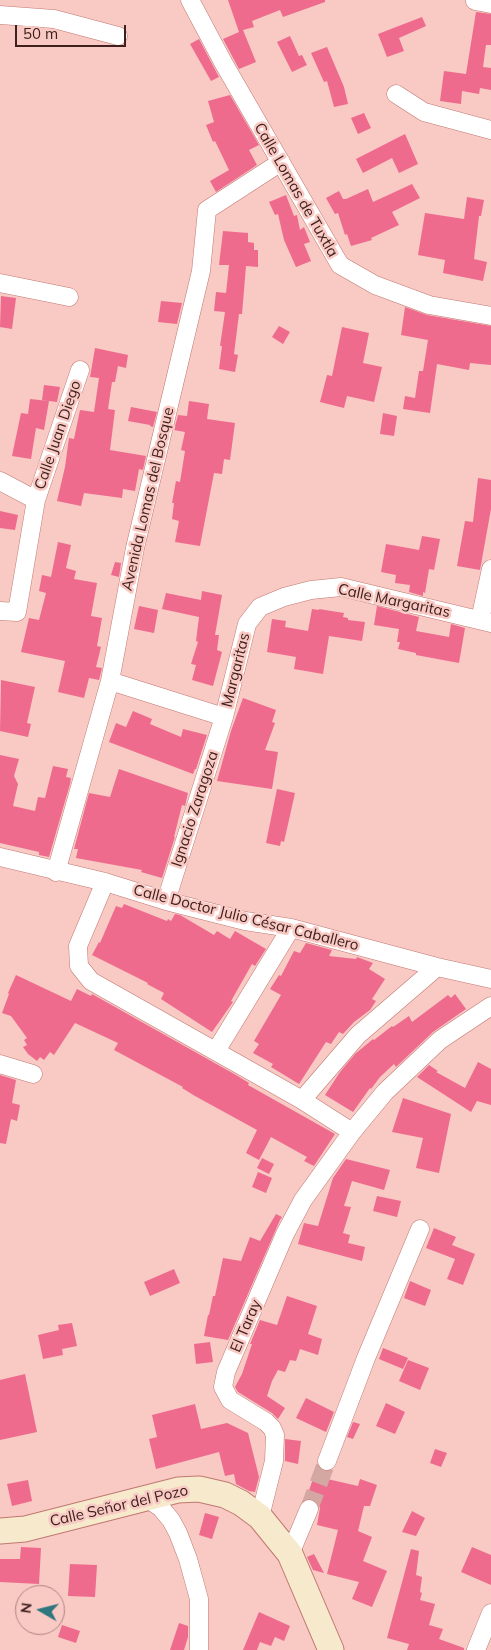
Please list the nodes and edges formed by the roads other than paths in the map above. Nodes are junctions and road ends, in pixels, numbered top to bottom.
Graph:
1 (190, 0) edge
2 (0, 15) edge
3 (118, 36) dead end
4 (396, 94) dead end
5 (491, 130) edge
6 (281, 162) junction
7 (0, 283) edge
8 (68, 297) dead end
9 (491, 316) edge
10 (80, 370) dead end
11 (0, 481) edge
12 (36, 500) junction
13 (491, 569) edge
14 (8, 612) edge
15 (485, 622) edge
16 (247, 624) joint
17 (110, 681) junction
18 (224, 717) junction
19 (0, 857) edge
20 (56, 872) junction
21 (105, 882) junction
22 (166, 901) junction
23 (291, 928) junction
24 (437, 967) junction
25 (491, 979) edge
26 (491, 1006) edge
27 (216, 1051) junction
28 (0, 1064) edge
29 (33, 1074) dead end
30 (302, 1100) junction
31 (352, 1132) junction
32 (420, 1229) dead end
33 (327, 1461) tunnel mouth
34 (147, 1498) junction
35 (309, 1509) tunnel mouth
36 (260, 1517) junction
37 (0, 1531) edge
38 (290, 1554) junction
39 (491, 1613) edge
40 (329, 1648) edge
41 (199, 1650) edge
42 (476, 1650) edge

1 - 6 street, Calle Lomas de Tuxtla
2 - 3 street
4 - 5 street
6 - 9 street, Calle Lomas de Tuxtla
6 - 17 street, Avenida Lomas del Bosque
7 - 8 street
10 - 12 street, Calle Juan Diego
11 - 12 street, Calle Juan Diego
12 - 14 street, Calle Juan Diego
13 - 15 street
15 - 16 street, Calle Margaritas
16 - 18 street, Margaritas
17 - 18 street
17 - 20 street, Avenida Lomas del Bosque
18 - 22 street, Ignacio Zaragoza
19 - 20 street, Calle Doctor Julio César Caballero
20 - 21 street, Calle Doctor Julio César Caballero
21 - 22 street, Calle Doctor Julio César Caballero
21 - 27 street
22 - 23 street, Calle Doctor Julio César Caballero
23 - 24 street, Calle Doctor Julio César Caballero
23 - 27 street
24 - 25 street, Calle Doctor Julio César Caballero
24 - 30 street
26 - 31 street, El Taray
27 - 30 street
28 - 29 street
30 - 31 street
31 - 36 street, El Taray
32 - 33 street
34 - 36 street, Calle Señor del Pozo
34 - 37 street, Calle Señor del Pozo
34 - 41 street
35 - 38 street
36 - 38 street, Calle Señor del Pozo
38 - 40 street, Calle Señor del Pozo
39 - 42 street

